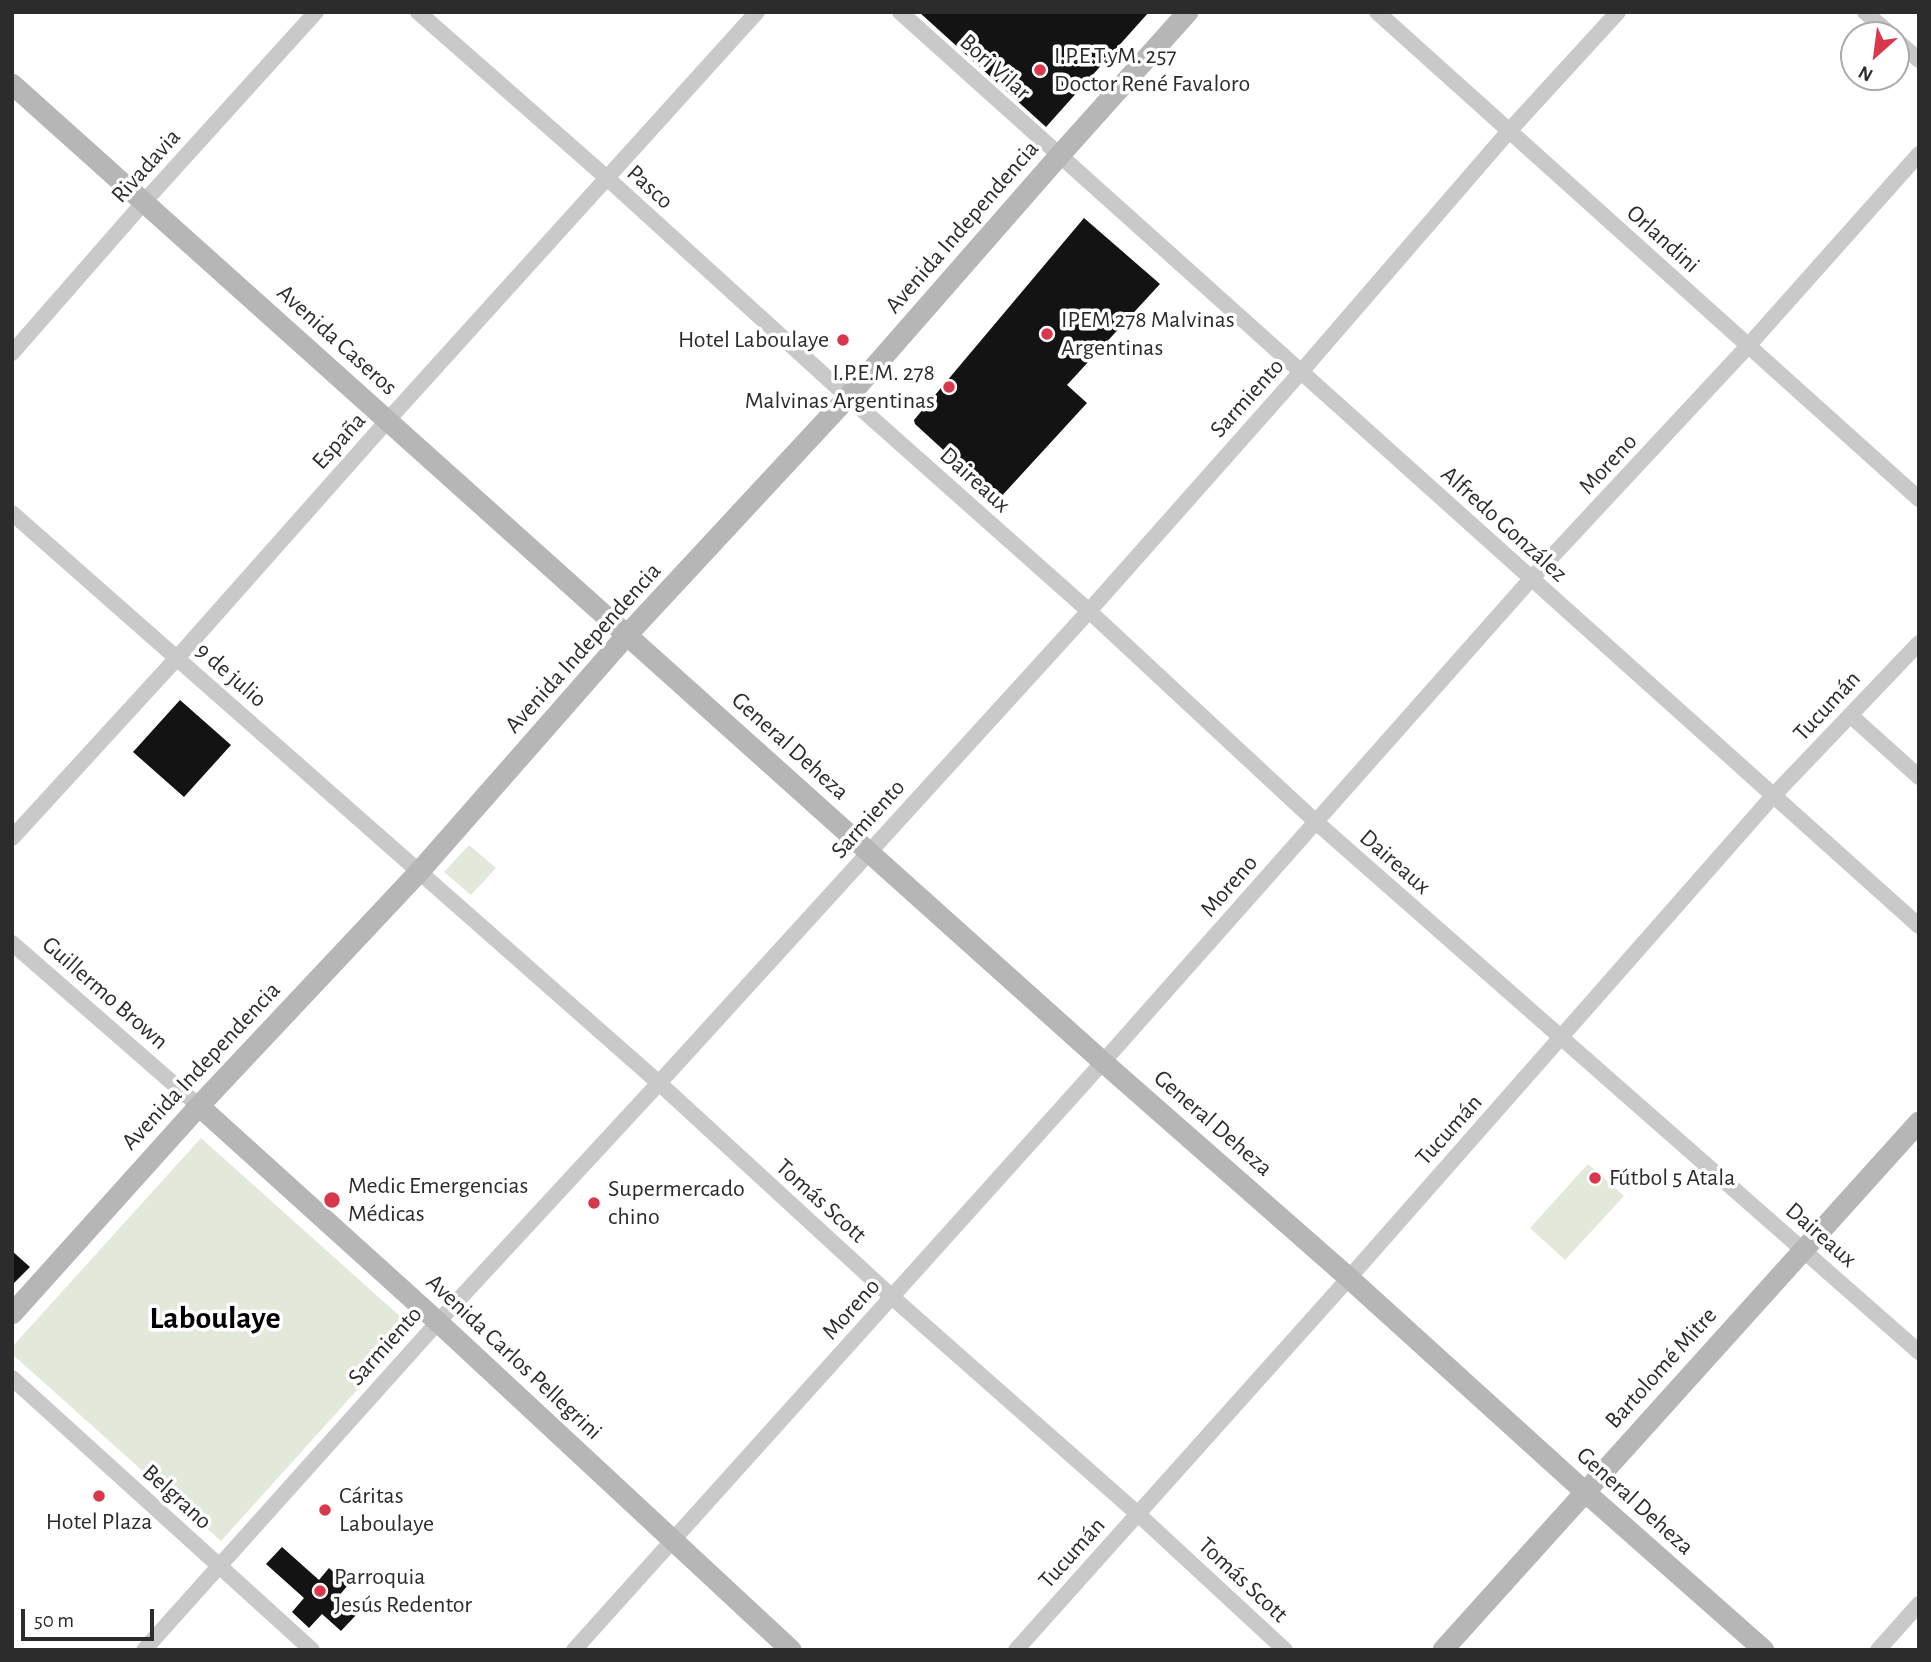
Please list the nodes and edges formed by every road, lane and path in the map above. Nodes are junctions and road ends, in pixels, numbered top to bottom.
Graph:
1 (316, 12) edge
2 (418, 12) edge
3 (757, 12) edge
4 (900, 12) edge
5 (1188, 12) edge
6 (1377, 12) edge
7 (1618, 12) edge
8 (12, 84) edge
9 (1509, 131) junction
10 (1919, 154) edge
11 (1059, 156) junction
12 (607, 178) junction
13 (144, 202) junction
14 (1748, 346) junction
15 (12, 353) edge
16 (1300, 373) junction
17 (848, 397) junction
18 (388, 420) junction
19 (1919, 499) edge
20 (12, 513) edge
21 (1531, 579) junction
22 (1088, 611) junction
23 (627, 635) junction
24 (1919, 643) edge
25 (177, 658) junction
26 (1850, 715) junction
27 (1919, 777) edge
28 (1773, 796) junction
29 (1316, 822) junction
30 (12, 838) edge
31 (869, 852) junction
32 (419, 872) junction
33 (1919, 926) edge
34 (12, 943) edge
35 (1561, 1039) junction
36 (1103, 1062) junction
37 (659, 1083) junction
38 (199, 1106) junction
39 (1919, 1122) edge
40 (1804, 1249) junction
41 (1349, 1278) junction
42 (892, 1297) junction
43 (12, 1314) edge
44 (438, 1322) junction
45 (1919, 1352) edge
46 (12, 1378) edge
47 (1584, 1491) junction
48 (1138, 1514) junction
49 (671, 1540) junction
50 (219, 1565) junction
51 (1919, 1604) edge
52 (144, 1650) edge
53 (312, 1650) edge
54 (574, 1650) edge
55 (791, 1650) edge
56 (1016, 1650) edge
57 (1285, 1650) edge
58 (1443, 1650) edge
59 (1763, 1650) edge
60 (1878, 1650) edge

1 - 13 street, Rivadavia
2 - 12 street, Pasco
3 - 12 street, España
4 - 11 street, Bori Vilar
5 - 11 main road, Avenida Independencia
6 - 9 street, Orlandini
7 - 9 street, Sarmiento
8 - 13 main road, Avenida Caseros
9 - 14 street, Orlandini
9 - 16 street, Sarmiento
10 - 14 street, Moreno
11 - 16 street, Alfredo González
11 - 17 main road, Avenida Independencia
12 - 17 street, Pasco
12 - 18 street, España
13 - 15 street, Rivadavia
13 - 18 main road, Avenida Caseros
14 - 19 street, Orlandini
14 - 21 street, Moreno
16 - 21 street, Alfredo González
16 - 22 street, Sarmiento
17 - 22 street, Daireaux
17 - 23 main road, Avenida Independencia
18 - 23 main road, Avenida Caseros
18 - 25 street, España
20 - 25 street, 9 de julio
21 - 28 street, Alfredo González
21 - 29 street, Moreno
22 - 29 street, Daireaux
22 - 31 street, Sarmiento
23 - 31 main road, General Deheza
23 - 32 main road, Avenida Independencia
24 - 26 street, Tucumán
25 - 30 street, España
25 - 32 street, 9 de julio
26 - 27 street
26 - 28 street, Tucumán
28 - 33 street, Alfredo González
28 - 35 street, Tucumán
29 - 35 street, Daireaux
29 - 36 street, Moreno
31 - 36 main road, General Deheza
31 - 37 street, Sarmiento
32 - 37 street, Tomás Scott
32 - 38 main road, Avenida Independencia
34 - 38 street, Guillermo Brown
35 - 40 street, Daireaux
35 - 41 street, Tucumán
36 - 41 main road, General Deheza
36 - 42 street, Moreno
37 - 42 street, Tomás Scott
37 - 44 street, Sarmiento
38 - 43 main road, Avenida Independencia
38 - 44 main road, Avenida Carlos Pellegrini
39 - 40 main road, Bartolomé Mitre
40 - 45 street, Daireaux
40 - 47 main road, Bartolomé Mitre
41 - 47 main road, General Deheza
41 - 48 street, Tucumán
42 - 48 street, Tomás Scott
42 - 49 street, Moreno
44 - 49 main road, Avenida Carlos Pellegrini
44 - 50 street, Sarmiento
46 - 50 street, Belgrano
47 - 58 main road, Bartolomé Mitre
47 - 59 main road, General Deheza
48 - 56 street, Tucumán
48 - 57 street, Tomás Scott
49 - 54 street, Moreno
49 - 55 main road, Avenida Carlos Pellegrini
50 - 52 street, Sarmiento
50 - 53 street, Belgrano
51 - 60 street

